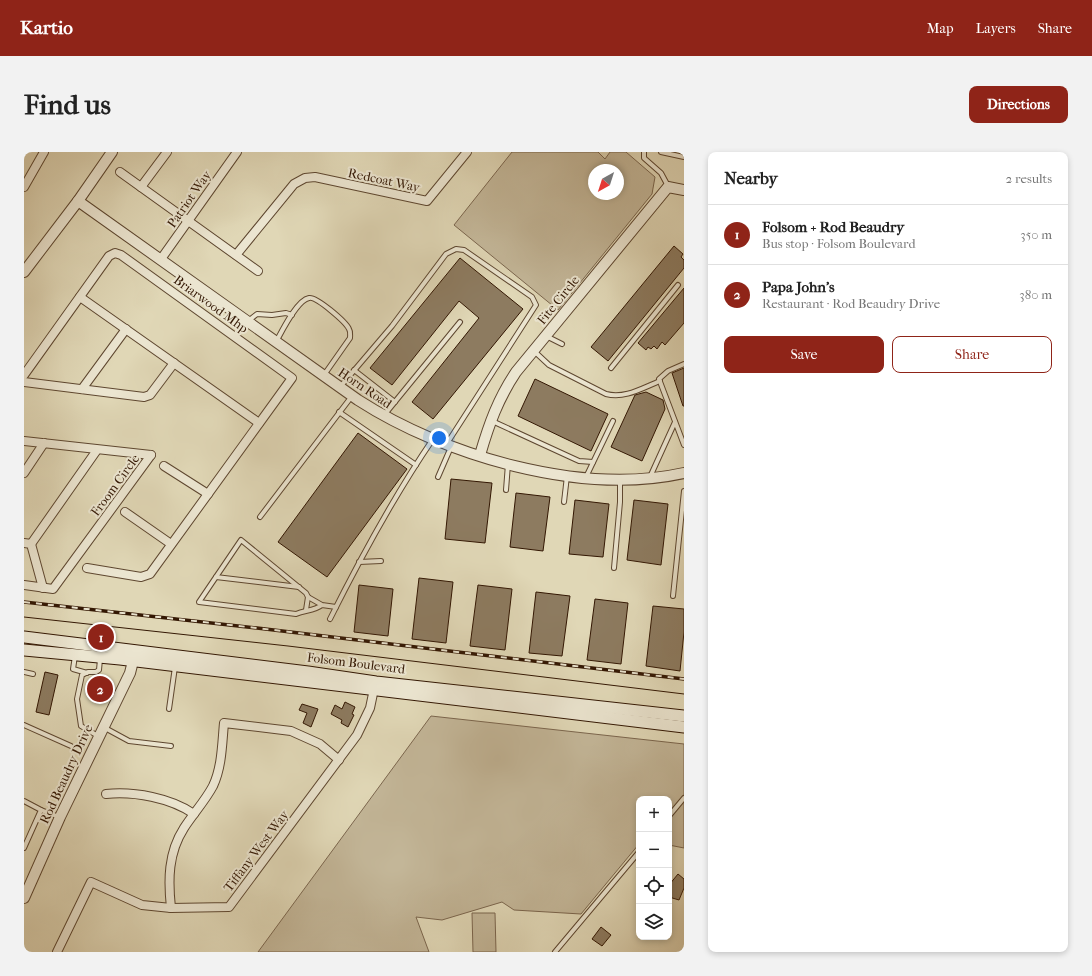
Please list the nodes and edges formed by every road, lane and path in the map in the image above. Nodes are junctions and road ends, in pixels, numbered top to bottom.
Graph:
1 (44, 152) edge
2 (112, 152) edge
3 (167, 152) edge
4 (237, 152) edge
5 (467, 152) edge
6 (642, 152) edge
7 (660, 152) edge
8 (684, 157) edge
9 (120, 172) dead end
10 (24, 187) edge
11 (141, 187) junction
12 (668, 187) junction
13 (684, 190) edge
14 (78, 201) junction
15 (188, 220) junction
16 (236, 254) junction
17 (161, 260) junction
18 (258, 271) dead end
19 (24, 272) edge
20 (678, 285) dead end
21 (80, 297) junction
22 (292, 315) junction
23 (248, 322) junction
24 (460, 322) dead end
25 (126, 330) junction
26 (545, 336) junction
27 (276, 342) junction
28 (562, 344) dead end
29 (534, 350) junction
30 (174, 363) junction
31 (684, 364) edge
32 (611, 368) dead end
33 (354, 370) junction
34 (24, 375) edge
35 (324, 375) junction
36 (660, 381) junction
37 (24, 382) edge
38 (340, 387) junction
39 (82, 389) junction
40 (352, 395) junction
41 (395, 402) junction
42 (339, 412) junction
43 (383, 416) junction
44 (490, 420) junction
45 (614, 421) dead end
46 (675, 422) junction
47 (259, 423) junction
48 (433, 439) junction
49 (24, 441) edge
50 (44, 443) junction
51 (684, 445) edge
52 (449, 446) junction
53 (97, 450) junction
54 (480, 456) junction
55 (593, 462) junction
56 (508, 464) junction
57 (416, 465) junction
58 (164, 466) dead end
59 (24, 473) edge
60 (684, 473) edge
61 (567, 475) junction
62 (438, 477) dead end
63 (586, 477) junction
64 (620, 479) junction
65 (649, 479) junction
66 (506, 490) dead end
67 (684, 491) edge
68 (208, 494) junction
69 (564, 502) dead end
70 (125, 512) dead end
71 (260, 517) dead end
72 (27, 544) edge
73 (171, 544) junction
74 (381, 561) dead end
75 (359, 562) junction
76 (87, 568) dead end
77 (614, 568) dead end
78 (216, 577) junction
79 (24, 585) edge
80 (43, 588) junction
81 (300, 588) junction
82 (673, 596) dead end
83 (308, 597) junction
84 (322, 605) junction
85 (336, 607) junction
86 (306, 610) junction
87 (330, 619) dead end
88 (24, 637) edge
89 (24, 650) edge
90 (75, 656) junction
91 (134, 657) junction
92 (100, 659) junction
93 (175, 667) junction
94 (24, 672) edge
95 (87, 673) junction
96 (33, 674) dead end
97 (375, 686) junction
98 (169, 709) dead end
99 (684, 716) edge
100 (24, 725) edge
101 (684, 727) edge
102 (100, 731) junction
103 (71, 746) dead end
104 (171, 746) dead end
105 (339, 760) junction
106 (106, 794) dead end
107 (684, 798) edge
108 (24, 801) edge
109 (41, 810) junction
110 (672, 812) edge
111 (194, 814) junction
112 (60, 817) junction
113 (24, 848) edge
114 (636, 856) edge
115 (24, 898) edge
116 (171, 908) junction
117 (57, 952) edge
118 (555, 952) edge

1 - 10 street
2 - 14 street
3 - 11 street
4 - 15 street, Patriot Way
5 - 16 street, Redcoat Way
6 - 12 lane
7 - 8 lane
9 - 11 street
11 - 15 street
12 - 13 street
12 - 26 street, Fite Circle
14 - 17 street, Horn Road
14 - 19 street
15 - 16 street
15 - 17 street, Patriot Way
16 - 18 street
17 - 23 street, Horn Road
20 - 32 lane
21 - 25 street
21 - 34 street, Briarwood Mhp
21 - 47 street, Briarwood Mhp
22 - 23 lane
22 - 27 lane
22 - 35 lane
23 - 27 street, Horn Road
24 - 41 lane
25 - 30 street
25 - 39 street
26 - 28 lane
26 - 29 street, Fite Circle
27 - 35 street, Horn Road
29 - 36 lane
29 - 44 street, Fite Circle
30 - 39 street
30 - 47 street
31 - 36 lane
33 - 38 lane
33 - 41 lane
33 - 52 lane
35 - 38 street, Horn Road
36 - 46 lane
37 - 39 street
38 - 40 street, Horn Road
40 - 42 lane
40 - 43 street, Horn Road
41 - 43 lane
42 - 57 lane
42 - 71 lane
43 - 48 street, Horn Road
44 - 54 street, Fite Circle
44 - 55 lane
45 - 55 lane
46 - 51 lane
46 - 65 lane
47 - 68 street, Briarwood Mhp
48 - 52 street, Horn Road
48 - 57 lane
49 - 50 street, Froom Circle
50 - 53 street, Froom Circle
50 - 59 street
52 - 54 street, Horn Road
52 - 62 lane
53 - 72 street
53 - 80 street, Froom Circle
54 - 56 street, Horn Road
55 - 63 lane
56 - 61 street, Horn Road
56 - 66 lane
57 - 75 lane
58 - 68 street
60 - 65 street, Horn Road
61 - 63 street, Horn Road
61 - 69 lane
63 - 64 street, Horn Road
64 - 65 street, Horn Road
64 - 77 lane
67 - 82 lane
68 - 73 street, Briarwood Mhp
70 - 73 street
72 - 80 street
73 - 76 street, Briarwood Mhp
74 - 75 lane
75 - 85 lane
78 - 81 lane
78 - 81 lane
78 - 86 lane
79 - 80 street
81 - 83 lane
83 - 84 lane
83 - 86 lane
84 - 85 lane
84 - 86 lane
85 - 87 lane
88 - 91 main road, Folsom Boulevard
89 - 90 main road, Folsom Boulevard
90 - 92 main road, Folsom Boulevard
90 - 95 lane
91 - 92 main road, Folsom Boulevard
91 - 93 main road, Folsom Boulevard
91 - 97 main road, Folsom Boulevard
91 - 102 street, Rod Beaudry Drive
92 - 95 lane
93 - 97 main road, Folsom Boulevard
93 - 98 lane
94 - 96 lane
95 - 102 lane
97 - 99 main road, Folsom Boulevard
97 - 101 main road, Folsom Boulevard
97 - 105 street, Tiffany West Way
100 - 103 lane
102 - 104 lane
102 - 112 street, Rod Beaudry Drive
105 - 111 street
105 - 116 street, Tiffany West Way
106 - 111 street
107 - 110 lane
108 - 109 lane
109 - 112 lane
109 - 113 lane
111 - 116 street
112 - 115 street, Rod Beaudry Drive
114 - 118 lane
116 - 117 street, Tiffany West Way

